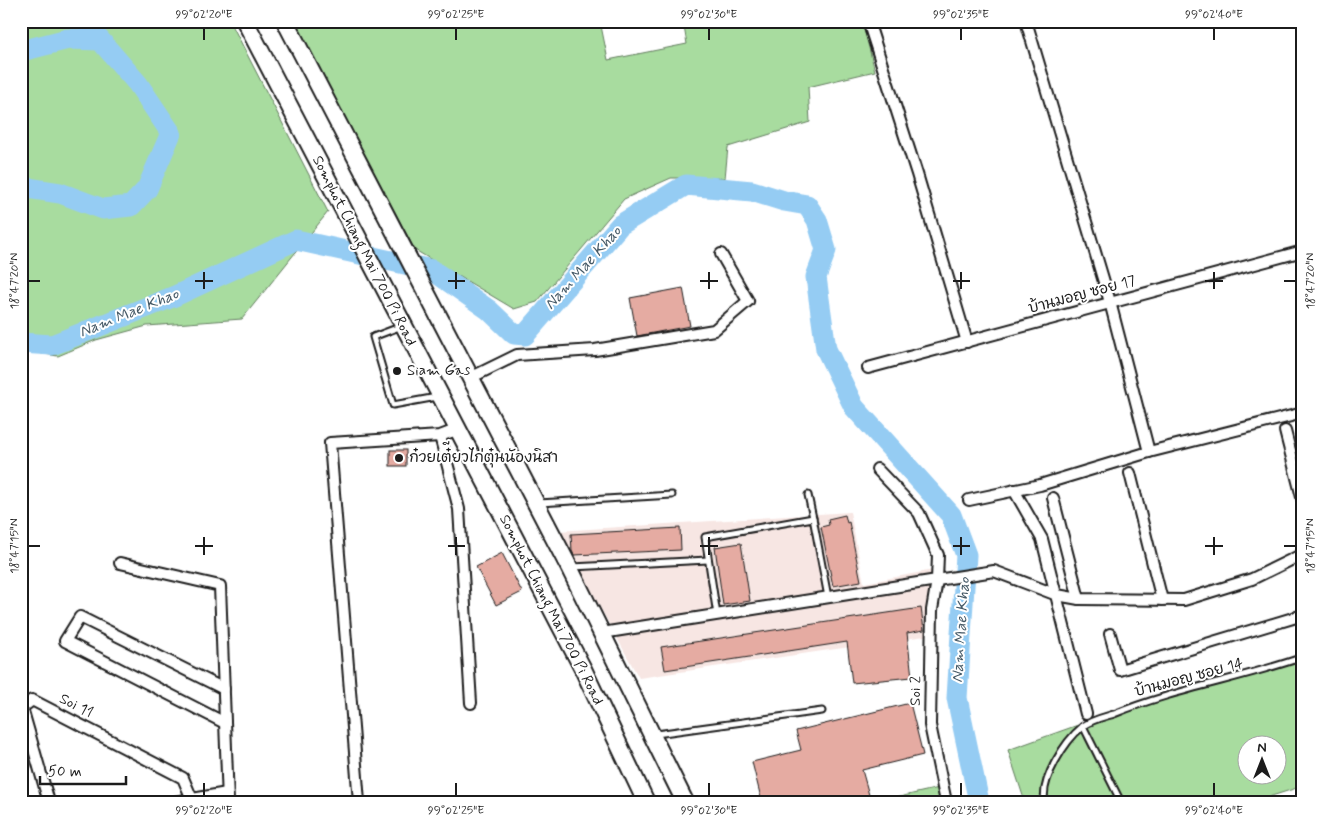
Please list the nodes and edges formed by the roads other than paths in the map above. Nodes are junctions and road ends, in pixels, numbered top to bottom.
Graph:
1 (245, 21) edge
2 (285, 21) edge
3 (868, 21) edge
4 (1026, 21) edge
5 (1303, 251) edge
6 (721, 254) dead end
7 (1110, 302) junction
8 (403, 326) junction
9 (967, 342) junction
10 (868, 368) dead end
11 (470, 378) junction
12 (439, 396) junction
13 (1303, 412) edge
14 (456, 430) junction
15 (1285, 431) dead end
16 (440, 436) junction
17 (1149, 452) junction
18 (877, 469) dead end
19 (1130, 474) dead end
20 (1014, 490) junction
21 (672, 495) dead end
22 (808, 495) dead end
23 (1053, 498) dead end
24 (969, 500) dead end
25 (1303, 501) edge
26 (534, 503) junction
27 (812, 518) junction
28 (1303, 554) edge
29 (708, 560) junction
30 (120, 563) dead end
31 (569, 567) junction
32 (942, 580) junction
33 (1057, 595) junction
34 (828, 597) junction
35 (1079, 599) junction
36 (1162, 600) junction
37 (716, 615) junction
38 (1303, 615) edge
39 (602, 633) junction
40 (1110, 634) dead end
41 (1303, 658) edge
42 (224, 689) junction
43 (23, 702) edge
44 (471, 703) dead end
45 (822, 711) dead end
46 (1086, 714) dead end
47 (225, 723) junction
48 (1083, 726) junction
49 (652, 735) junction
50 (227, 797) edge
51 (192, 799) junction
52 (49, 802) edge
53 (175, 802) edge
54 (359, 802) edge
55 (646, 802) edge
56 (685, 802) edge
57 (946, 802) edge
58 (1044, 802) edge
59 (1121, 802) edge

1 - 8 main road, Somphot Chiang Mai 700 Pi Road
2 - 11 main road
3 - 9 street
4 - 7 street
5 - 7 street, บ้านมอญ ซอย 17
6 - 11 street
7 - 9 street, บ้านมอญ ซอย 17
7 - 17 street
8 - 12 main road, Somphot Chiang Mai 700 Pi Road
8 - 12 lane
9 - 10 street, บ้านมอญ ซอย 17
11 - 26 main road
12 - 14 main road, Somphot Chiang Mai 700 Pi Road
13 - 17 street
14 - 16 street
14 - 55 main road, Somphot Chiang Mai 700 Pi Road
15 - 25 street
16 - 44 street
16 - 54 street
17 - 20 street
18 - 32 street, Soi 2
19 - 36 street
20 - 24 street
20 - 33 street
21 - 26 lane
22 - 27 lane
23 - 35 street
26 - 31 main road
27 - 29 lane
27 - 34 lane
28 - 36 street
29 - 31 lane
29 - 37 lane
30 - 42 street
31 - 39 main road
32 - 33 street
32 - 34 street
32 - 57 street, Soi 2
33 - 35 street
33 - 46 street
34 - 37 street
35 - 36 street
37 - 39 street
38 - 40 street
39 - 49 main road
41 - 48 lane, บ้านมอญ ซอย 14
42 - 47 street
42 - 47 street
43 - 51 street, Soi 11
43 - 52 street, Soi 11
45 - 49 lane
47 - 50 street
48 - 58 lane
48 - 59 lane
49 - 56 main road
50 - 51 street
51 - 53 street

